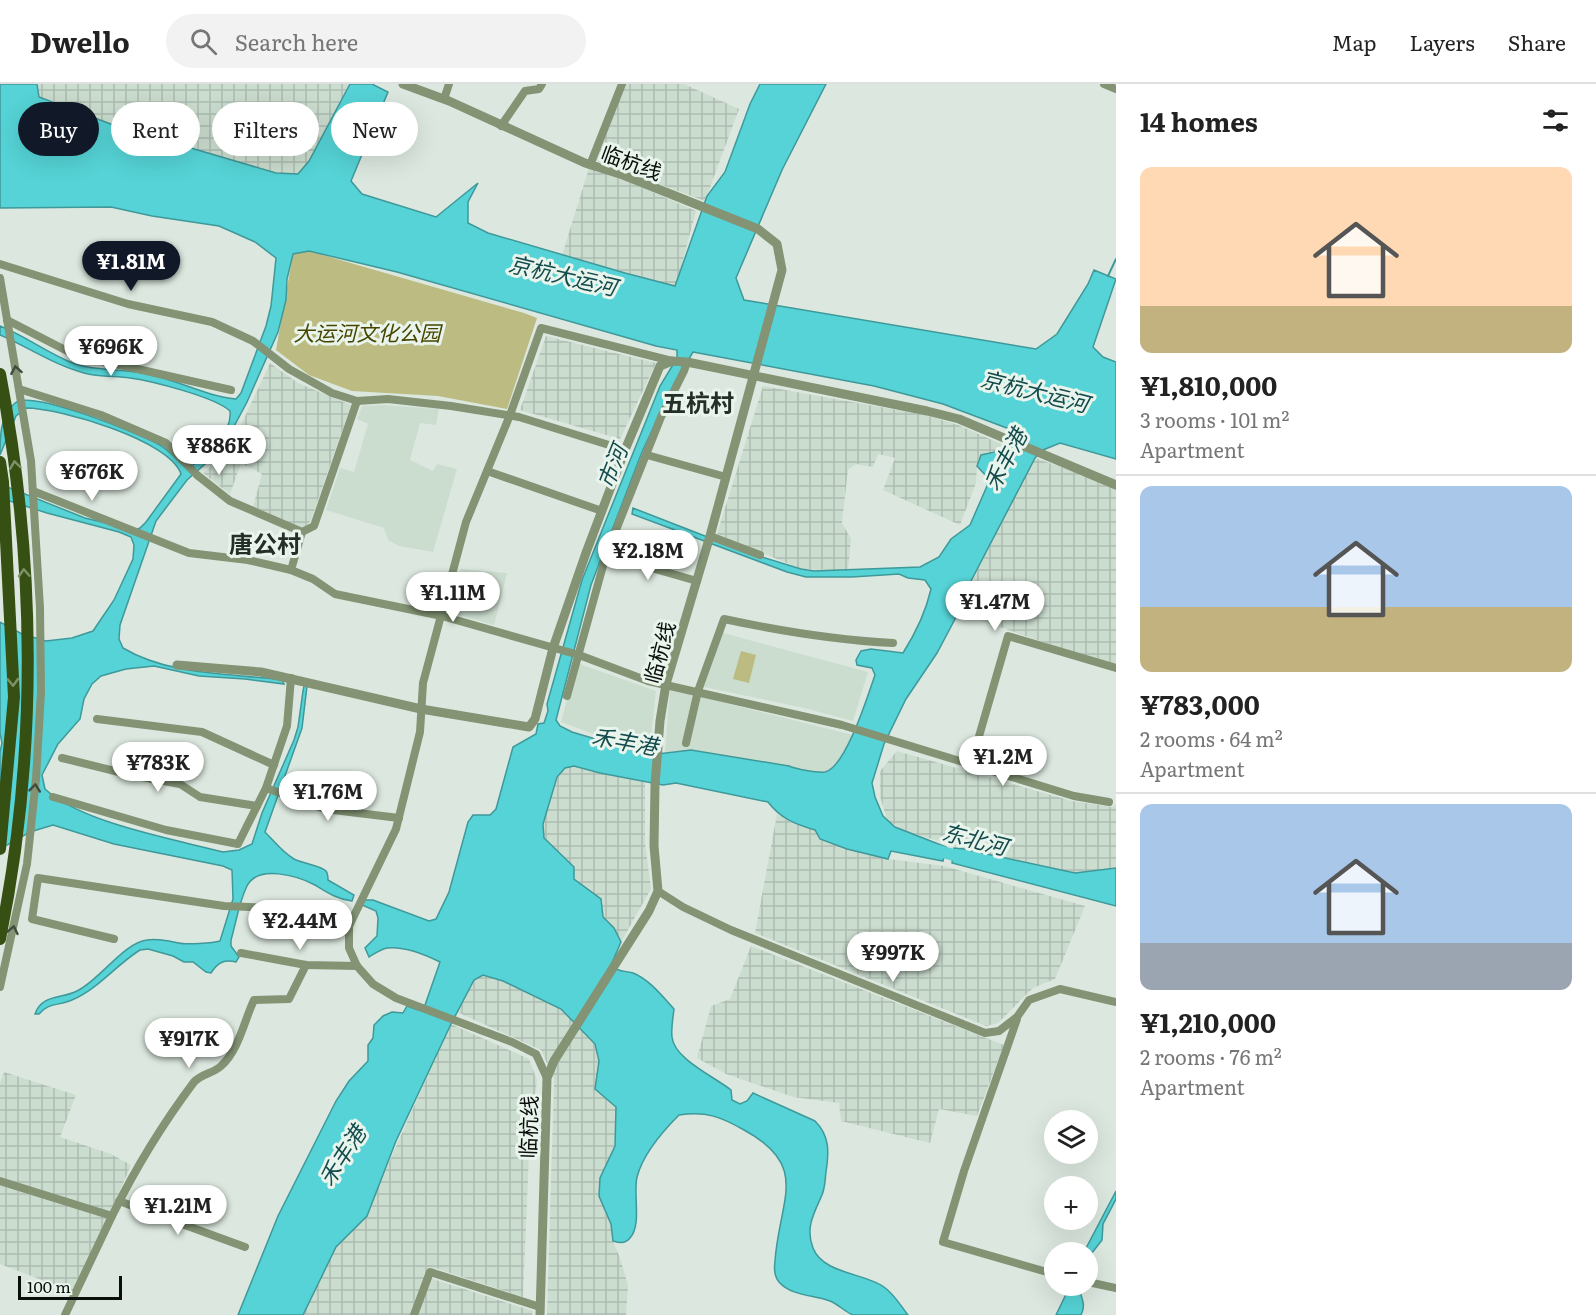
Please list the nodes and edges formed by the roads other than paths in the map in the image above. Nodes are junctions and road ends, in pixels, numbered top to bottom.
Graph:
1 (403, 84) edge
2 (449, 84) edge
3 (542, 84) edge
4 (622, 84) edge
5 (1104, 84) edge
6 (1116, 89) edge
7 (444, 99) junction
8 (501, 126) junction
9 (590, 165) junction
10 (0, 264) edge
11 (0, 278) edge
12 (8, 324) junction
13 (672, 361) junction
14 (687, 362) junction
15 (0, 374) edge
16 (19, 389) junction
17 (231, 390) dead end
18 (357, 400) junction
19 (510, 415) junction
20 (625, 450) junction
21 (647, 455) junction
22 (0, 462) edge
23 (487, 471) junction
24 (726, 477) junction
25 (1116, 486) edge
26 (33, 495) junction
27 (602, 511) junction
28 (302, 532) junction
29 (709, 540) junction
30 (606, 555) junction
31 (760, 555) dead end
32 (291, 570) junction
33 (697, 580) junction
34 (442, 616) junction
35 (893, 643) dead end
36 (553, 648) junction
37 (579, 655) junction
38 (177, 665) dead end
39 (1116, 668) edge
40 (291, 678) junction
41 (666, 684) junction
42 (698, 691) junction
43 (567, 696) dead end
44 (421, 709) junction
45 (97, 718) dead end
46 (686, 743) dead end
47 (62, 758) dead end
48 (971, 764) junction
49 (274, 765) junction
50 (266, 788) junction
51 (53, 797) dead end
52 (1109, 802) dead end
53 (257, 806) junction
54 (399, 818) junction
55 (22, 848) junction
56 (0, 849) edge
57 (658, 891) junction
58 (348, 926) junction
59 (0, 939) edge
60 (114, 939) dead end
61 (241, 953) dead end
62 (306, 965) junction
63 (357, 966) junction
64 (0, 987) edge
65 (1116, 1002) edge
66 (1017, 1017) junction
67 (547, 1078) junction
68 (0, 1181) edge
69 (119, 1201) junction
70 (112, 1216) junction
71 (245, 1247) dead end
72 (1044, 1271) edge
73 (1098, 1284) edge
74 (1116, 1288) edge
75 (540, 1311) edge
76 (65, 1315) edge
77 (414, 1315) edge

1 - 7 street, 临杭线
2 - 7 street
3 - 8 street
4 - 9 street
5 - 6 street
7 - 8 street, 临杭线
8 - 9 street, 临杭线
9 - 24 street, 临杭线
10 - 18 street
11 - 12 street
16 -> 12 street
12 - 17 street
13 - 14 street
13 - 19 street
13 - 20 street
14 - 21 street
14 - 25 street
55 -> 15 main road
16 - 26 street
16 - 28 street
18 - 19 street
18 - 28 street
19 - 20 street
19 - 23 street
20 - 27 street
21 - 24 street
21 - 30 street
22 -> 56 main road
23 - 27 street
23 - 34 street
24 - 29 street, 临杭线
26 - 32 street
55 -> 26 street
27 - 36 street
28 - 32 street
29 - 31 street
29 - 33 street, 临杭线
30 - 33 street
30 - 37 street
32 - 34 street
33 - 41 street, 临杭线
34 - 36 street
34 - 44 street
35 - 42 street
36 - 37 street
36 - 44 street
37 - 41 street
37 - 43 street
38 - 40 street
39 - 48 street
40 - 44 street
40 - 49 street
41 - 42 street
41 - 57 street, 临杭线
42 - 46 street
42 - 48 street
44 - 54 street
45 - 49 street
47 - 53 street
48 - 52 street
49 - 50 street
50 - 53 street
50 - 54 street
51 - 53 street
54 - 58 street
55 - 59 main road
64 -> 55 street
57 - 66 street
57 - 67 street, 临杭线
58 - 60 street
58 - 63 street
61 - 62 street
62 - 63 street
62 - 69 street
63 - 67 street
65 - 66 street
66 - 72 street
67 - 75 street, 临杭线
68 - 70 street
69 - 70 street
69 - 71 street
70 - 76 street
73 - 74 street
75 - 77 street

